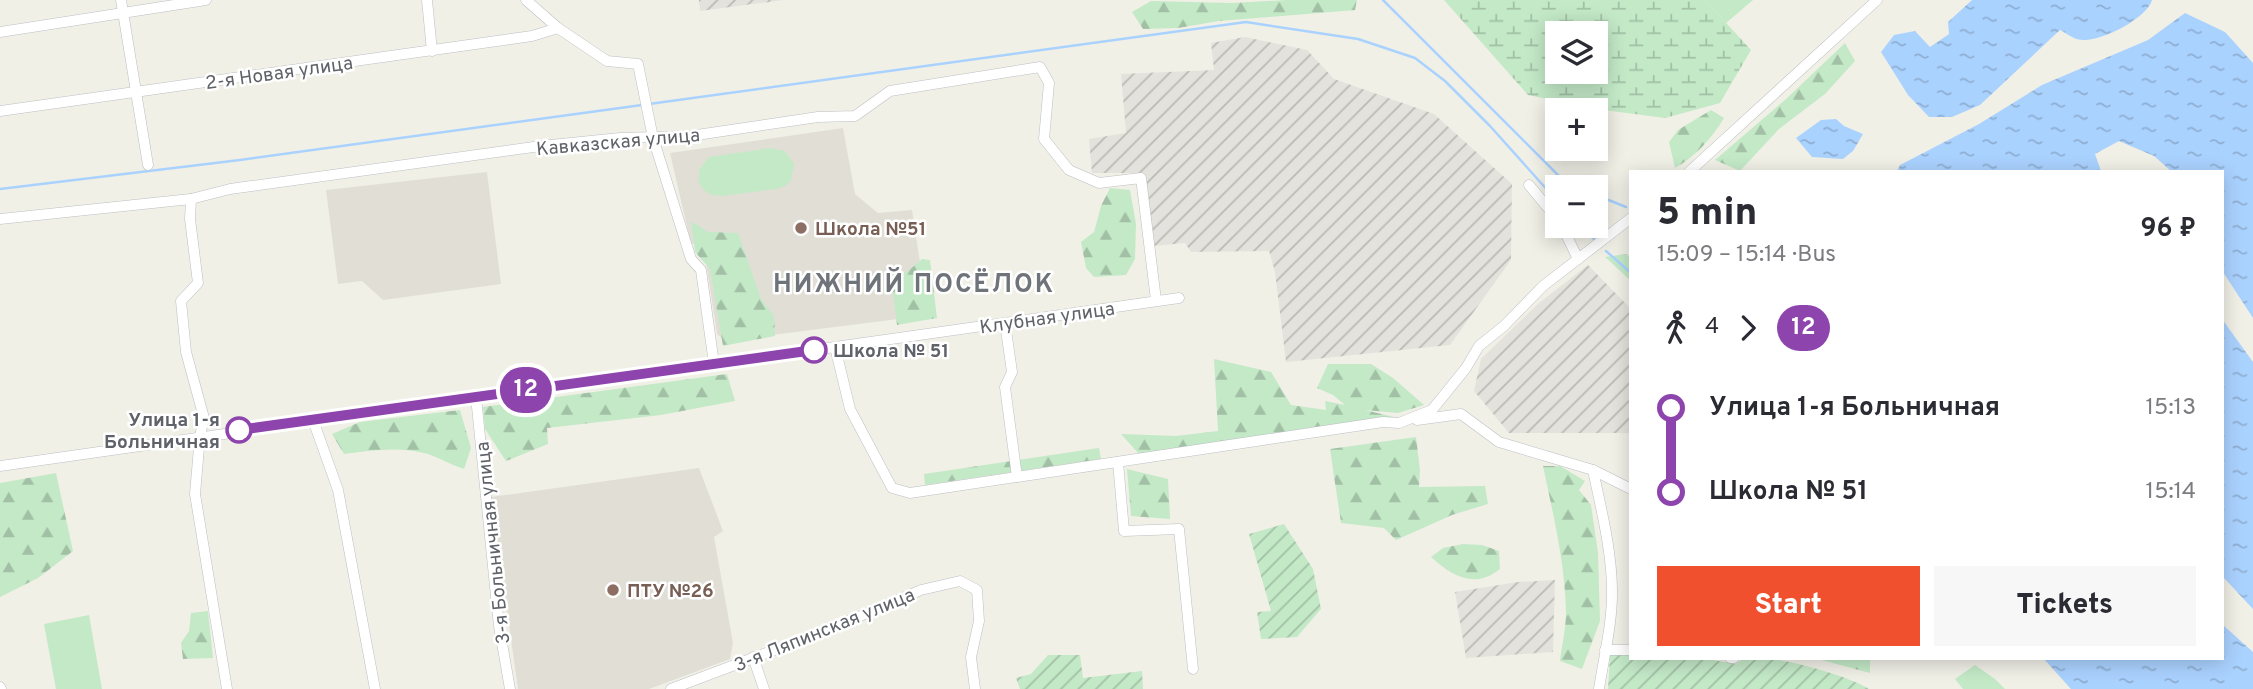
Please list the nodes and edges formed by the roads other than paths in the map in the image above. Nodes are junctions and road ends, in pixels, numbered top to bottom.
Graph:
1 (121, 0) edge
2 (206, 0) edge
3 (426, 0) edge
4 (526, 0) edge
5 (1877, 0) edge
6 (123, 14) junction
7 (558, 28) junction
8 (0, 32) edge
9 (432, 51) junction
10 (137, 92) junction
11 (0, 111) edge
12 (653, 138) junction
13 (148, 165) dead end
14 (1691, 170) edge
15 (1529, 185) dead end
16 (191, 199) junction
17 (1545, 204) edge
18 (0, 219) edge
19 (1629, 220) edge
20 (1569, 238) edge
21 (1578, 258) junction
22 (1179, 298) dead end
23 (1156, 300) junction
24 (1005, 323) junction
25 (835, 347) junction
26 (714, 364) junction
27 (476, 397) junction
28 (313, 420) junction
29 (1399, 423) junction
30 (200, 436) junction
31 (1118, 462) junction
32 (0, 466) edge
33 (1593, 470) junction
34 (1017, 477) junction
35 (1629, 488) edge
36 (1605, 650) junction
37 (1629, 650) edge
38 (753, 657) junction
39 (1193, 668) dead end
40 (227, 689) edge
41 (375, 689) edge
42 (510, 689) edge
43 (671, 689) edge
44 (764, 689) edge
45 (975, 689) edge
46 (1599, 689) edge

1 - 6 street
2 - 6 street
3 - 9 street
4 - 7 street
5 - 14 street
6 - 8 street
6 - 10 street
7 - 9 street, 2-я Новая улица
7 - 12 street
9 - 10 street, 2-я Новая улица
10 - 11 street, 2-я Новая улица
10 - 13 street
12 - 16 street, Кавказская улица
12 - 23 street, Кавказская улица
12 - 26 street
15 - 17 street
16 - 18 street, Кавказская улица
16 - 30 street
19 - 21 street
20 - 21 street
21 - 29 street
22 - 23 street, Клубная улица
23 - 24 street, Клубная улица
24 - 25 street, Клубная улица
24 - 34 street
25 - 26 street, Клубная улица
25 - 34 street
26 - 27 street, Клубная улица
27 - 28 street, Клубная улица
27 - 42 street, 3-я Больничная улица
28 - 30 street, Клубная улица
28 - 41 street
29 - 31 street
29 - 33 street
30 - 32 street, Клубная улица
30 - 40 street
31 - 34 street
31 - 39 street
33 - 35 street
33 - 36 street
36 - 37 street
36 - 46 street
38 - 43 street, 3-я Ляпинская улица
38 - 44 street
38 - 45 street, 3-я Ляпинская улица

